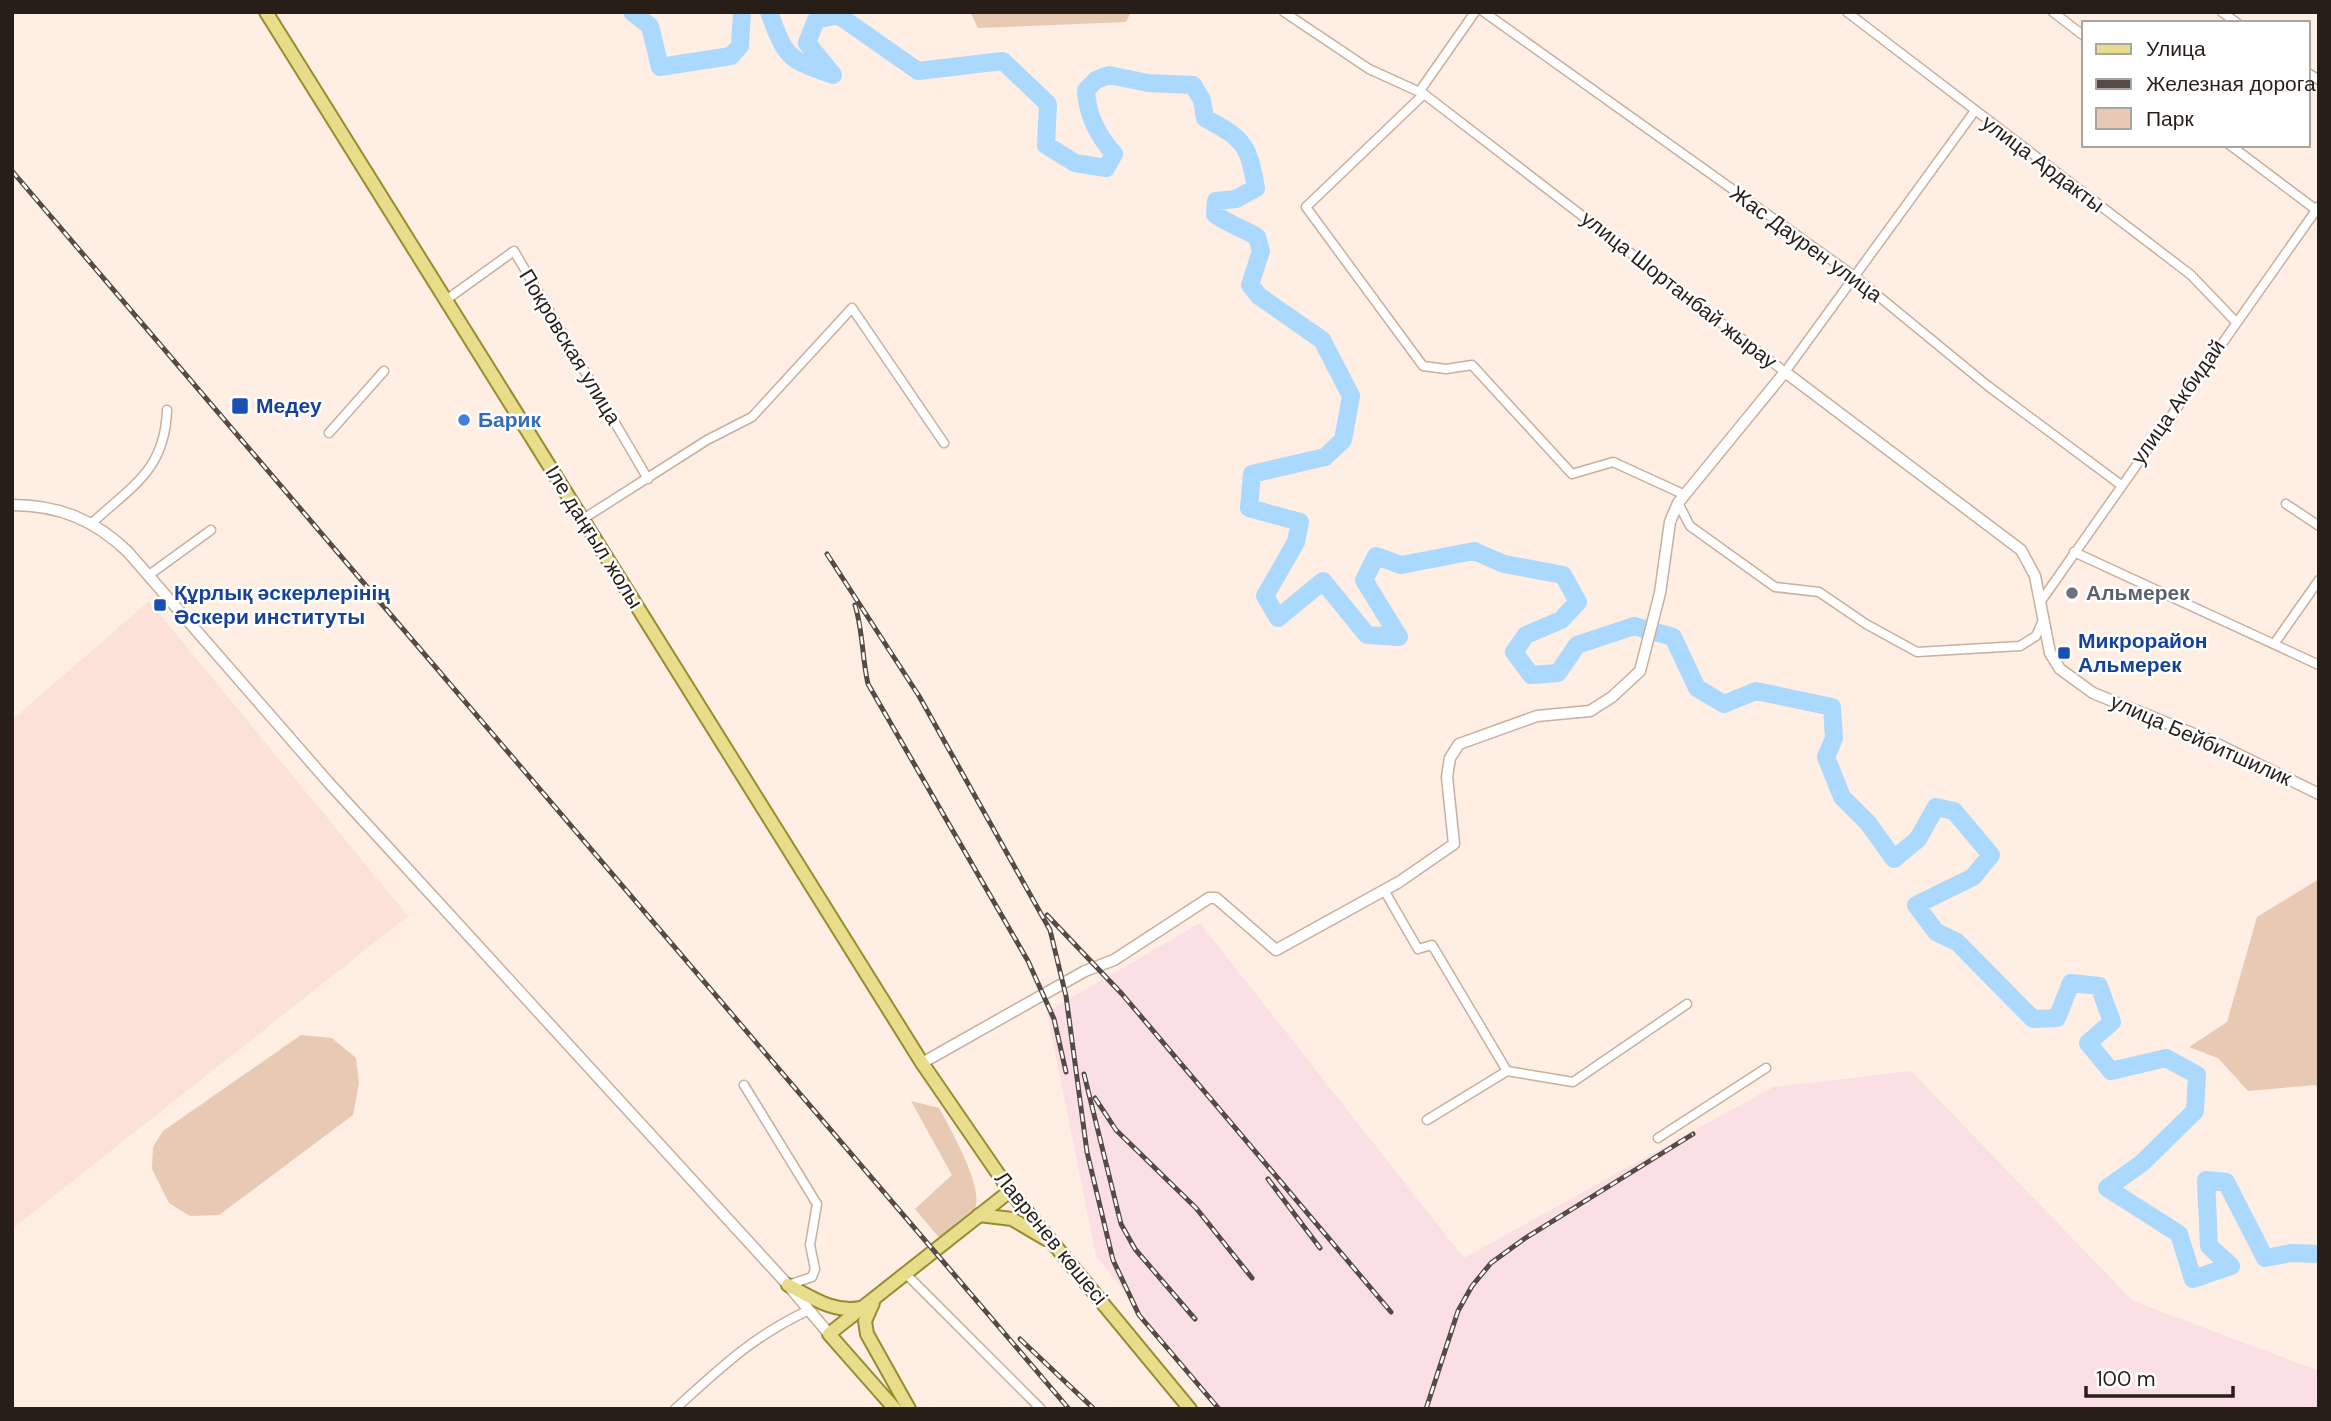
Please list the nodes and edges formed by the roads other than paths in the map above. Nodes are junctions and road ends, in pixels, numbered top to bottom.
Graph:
1 (266, 12) edge
2 (1284, 12) edge
3 (1475, 12) edge
4 (1484, 12) edge
5 (1847, 12) edge
6 (2053, 12) edge
7 (2082, 34) edge
8 (1422, 93) junction
9 (1974, 112) junction
10 (2233, 147) edge
11 (2318, 210) edge
12 (1854, 276) junction
13 (446, 300) junction
14 (2235, 321) junction
15 (384, 371) dead end
16 (1785, 372) junction
17 (167, 410) dead end
18 (329, 433) dead end
19 (944, 443) dead end
20 (648, 479) junction
21 (2121, 485) junction
22 (1681, 499) junction
23 (2286, 504) dead end
24 (12, 505) edge
25 (583, 519) junction
26 (92, 523) junction
27 (2319, 526) edge
28 (211, 530) dead end
29 (2074, 552) junction
30 (149, 575) junction
31 (2319, 580) edge
32 (2041, 601) junction
33 (2044, 618) junction
34 (2274, 644) junction
35 (2319, 665) edge
36 (2319, 794) edge
37 (1384, 890) junction
38 (1686, 1004) dead end
39 (922, 1062) junction
40 (1766, 1068) dead end
41 (1507, 1071) junction
42 (744, 1085) dead end
43 (1427, 1120) dead end
44 (1658, 1138) dead end
45 (1010, 1191) junction
46 (979, 1215) junction
47 (1059, 1249) junction
48 (908, 1275) junction
49 (788, 1285) junction
50 (870, 1304) junction
51 (809, 1310) junction
52 (829, 1334) junction
53 (675, 1409) edge
54 (895, 1409) edge
55 (909, 1409) edge
56 (1041, 1409) edge
57 (1190, 1409) edge

1 - 13 main road, Іле даңғыл жолы
2 - 8 street, улица Шортанбай жырау
3 - 8 street
4 - 12 street, Жас Даурен улица
5 - 9 street, улица Ардакты
6 - 7 street
8 - 16 street, улица Шортанбай жырау
8 - 22 street
9 - 12 street
9 - 14 street, улица Ардакты
10 - 11 street
11 - 14 street, улица Акбидай
12 - 16 street
12 - 21 street, Жас Даурен улица
13 - 20 street, Покровская улица
13 - 25 main road, Іле даңғыл жолы
14 - 21 street, улица Акбидай
15 - 18 street
16 - 22 street
16 - 32 street, улица Шортанбай жырау
17 - 26 street
19 - 20 street
20 - 25 street
21 - 29 street, улица Акбидай
22 - 33 street
22 - 37 street
23 - 27 street
24 - 26 street
25 - 39 main road, Іле даңғыл жолы
26 - 30 street
28 - 30 street
29 - 32 street, улица Акбидай
29 - 34 street
30 - 49 street
31 - 34 street
32 - 33 street, улица Бейбитшилик
33 - 36 street, улица Бейбитшилик
34 - 35 street
37 - 39 street
37 - 41 street
38 - 41 street
39 - 45 main road, Лавренев көшесі
40 - 44 street
41 - 43 street
42 - 49 street
45 - 46 main road
45 - 47 main road, Лавренев көшесі
46 - 47 main road
46 - 48 main road
47 - 57 main road, Лавренев көшесі
48 - 50 main road
48 - 56 street
49 - 50 main road
49 - 51 street
50 - 52 main road
50 - 55 main road
51 - 52 street
51 - 53 street
52 - 54 main road

